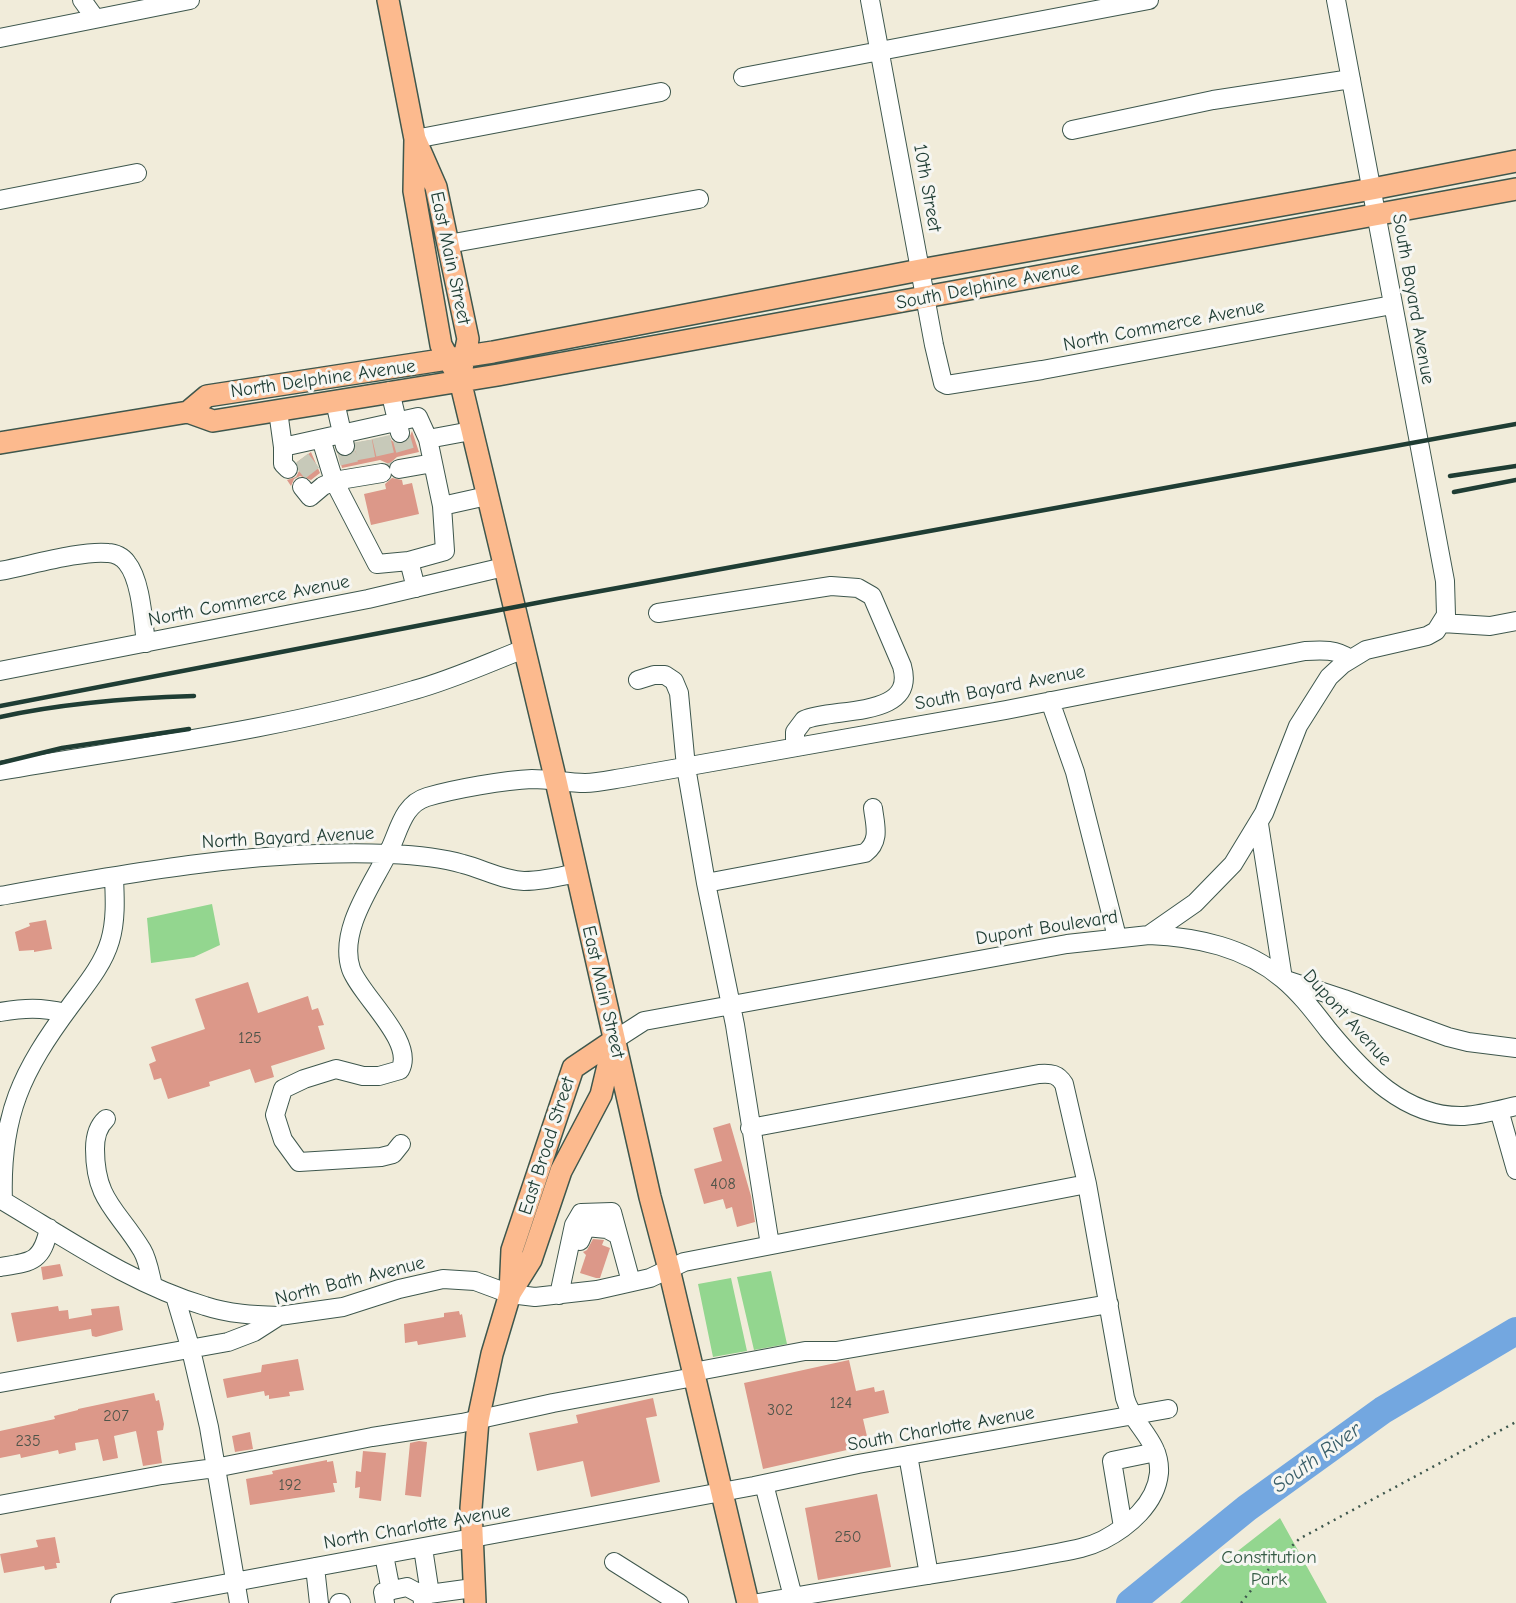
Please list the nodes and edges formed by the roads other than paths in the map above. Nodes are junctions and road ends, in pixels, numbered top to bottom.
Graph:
1 (82, 0) edge
2 (190, 0) edge
3 (388, 0) edge
4 (870, 0) edge
5 (1149, 0) edge
6 (1336, 0) edge
7 (95, 18) junction
8 (3, 33) edge
9 (880, 51) junction
10 (743, 77) dead end
11 (1351, 79) junction
12 (661, 92) dead end
13 (1072, 130) dead end
14 (415, 139) junction
15 (1516, 161) edge
16 (137, 173) dead end
17 (1371, 189) junction
18 (1516, 189) edge
19 (699, 199) dead end
20 (0, 200) edge
21 (1377, 216) junction
22 (448, 244) junction
23 (920, 270) junction
24 (925, 298) junction
25 (1392, 305) junction
26 (457, 358) junction
27 (460, 380) junction
28 (943, 383) joint
29 (390, 391) junction
30 (335, 402) junction
31 (278, 411) junction
32 (188, 412) junction
33 (399, 427) junction
34 (471, 431) junction
35 (321, 439) junction
36 (428, 439) junction
37 (343, 440) junction
38 (0, 443) edge
39 (433, 463) junction
40 (359, 473) junction
41 (486, 496) junction
42 (442, 506) junction
43 (409, 561) junction
44 (504, 567) junction
45 (0, 571) edge
46 (416, 588) junction
47 (658, 614) dead end
48 (1516, 621) edge
49 (1442, 623) junction
50 (146, 643) junction
51 (524, 649) junction
52 (1350, 659) junction
53 (0, 671) edge
54 (638, 680) dead end
55 (1050, 701) junction
56 (795, 747) junction
57 (686, 767) junction
58 (0, 771) edge
59 (556, 781) junction
60 (873, 808) dead end
61 (1259, 824) junction
62 (387, 854) junction
63 (576, 873) junction
64 (114, 878) junction
65 (706, 883) junction
66 (0, 896) edge
67 (1149, 935) junction
68 (1117, 937) junction
69 (1283, 979) junction
70 (730, 1005) junction
71 (0, 1012) edge
72 (65, 1013) junction
73 (613, 1041) junction
74 (1516, 1048) edge
75 (1508, 1108) edge
76 (106, 1119) dead end
77 (750, 1128) junction
78 (401, 1143) dead end
79 (1516, 1170) edge
80 (1087, 1184) junction
81 (1, 1200) edge
82 (49, 1228) junction
83 (618, 1235) junction
84 (770, 1245) junction
85 (0, 1267) edge
86 (669, 1269) junction
87 (564, 1272) junction
88 (631, 1282) junction
89 (153, 1286) junction
90 (510, 1294) junction
91 (559, 1295) junction
92 (175, 1296) junction
93 (1108, 1304) junction
94 (279, 1316) junction
95 (191, 1350) junction
96 (694, 1374) junction
97 (0, 1383) edge
98 (1168, 1409) dead end
99 (1133, 1417) junction
100 (478, 1420) junction
101 (1156, 1452) junction
102 (908, 1455) junction
103 (215, 1468) junction
104 (764, 1484) junction
105 (722, 1492) junction
106 (0, 1505) edge
107 (1123, 1527) junction
108 (471, 1539) junction
109 (423, 1548) junction
110 (384, 1555) junction
111 (614, 1562) dead end
112 (315, 1567) junction
113 (929, 1575) junction
114 (234, 1582) junction
115 (475, 1595) edge
116 (841, 1596) edge
117 (388, 1597) edge
118 (793, 1597) junction
119 (433, 1598) edge
120 (120, 1603) edge
121 (239, 1603) edge
122 (319, 1603) edge
123 (679, 1603) edge
124 (748, 1603) edge
125 (758, 1603) edge

1 - 7 street
2 - 7 street
3 - 14 main road, East Main Street
4 - 9 street, 10th Street
5 - 9 street
6 - 11 street, South Bayard Avenue
7 - 8 street
9 - 10 street
9 - 23 street, 10th Street
11 - 13 street
11 - 17 street, South Bayard Avenue
12 - 14 street
14 - 22 main road, East Main Street
14 - 26 main road, East Main Street
15 - 17 main road, South Delphine Avenue
16 - 20 street
17 - 21 street, South Bayard Avenue
17 - 23 main road, South Delphine Avenue
18 - 21 main road, South Delphine Avenue
19 - 22 street
21 - 24 main road, South Delphine Avenue
21 - 25 street, South Bayard Avenue
22 - 26 main road, East Main Street
23 - 24 street, 10th Street
23 - 26 main road, South Delphine Avenue
24 - 27 main road, South Delphine Avenue
24 - 28 street, 10th Street
25 - 28 street, North Commerce Avenue
25 - 49 street, South Bayard Avenue
26 - 27 main road, East Main Street
26 - 32 main road, North Delphine Avenue
27 - 29 main road, North Delphine Avenue
27 - 34 main road, East Main Street
29 - 30 main road, North Delphine Avenue
29 - 33 street
30 - 31 main road, North Delphine Avenue
30 - 37 street
31 - 32 main road, North Delphine Avenue
31 - 35 street
32 - 38 main road, North Delphine Avenue
33 - 36 street
33 - 37 street
34 - 36 street
34 - 41 main road, East Main Street
35 - 37 street
35 - 40 street
36 - 39 street
39 - 40 street
39 - 42 street
40 - 43 street
41 - 42 street
41 - 44 main road, East Main Street
42 - 43 street
43 - 46 street
44 - 46 street, North Commerce Avenue
44 - 51 main road, East Main Street
45 - 50 street
46 - 50 street, North Commerce Avenue
47 - 56 street
48 - 49 street
49 - 52 street
50 - 53 street, North Commerce Avenue
51 - 58 street
51 - 59 main road, East Main Street
52 - 55 street, South Bayard Avenue
52 - 61 street
54 - 57 street
55 - 56 street, South Bayard Avenue
55 - 68 street
56 - 57 street, South Bayard Avenue
57 - 59 street, South Bayard Avenue
57 - 65 street
59 - 62 street, South Bayard Avenue
59 - 63 main road, East Main Street
60 - 65 street
61 - 67 street
61 - 69 street
62 - 63 street, North Bayard Avenue
62 - 64 street, North Bayard Avenue
62 - 78 street, South Bayard Avenue
63 - 73 main road, East Main Street
64 - 66 street, North Bayard Avenue
64 - 72 street
65 - 70 street
67 - 68 street, Dupont Boulevard
67 - 69 street, Dupont Avenue
68 - 70 street, Dupont Boulevard
69 - 74 street
69 - 75 street, Dupont Avenue
70 - 73 street, Dupont Boulevard
70 - 77 street
71 - 72 street
72 - 81 street
73 - 86 main road, East Main Street
73 - 90 main road, East Broad Street
73 - 90 main road, East Broad Street
75 - 79 street
76 - 89 street
77 - 80 street
77 - 84 street
80 - 84 street, North Bath Avenue
80 - 93 street
81 - 82 street
82 - 85 street
82 - 89 street
83 - 87 street
83 - 87 street
83 - 88 street
84 - 86 street, North Bath Avenue
86 - 88 street, North Bath Avenue
86 - 96 main road, East Main Street
87 - 91 street
88 - 91 street, North Bath Avenue
89 - 92 street
90 - 91 street, North Bath Avenue
90 - 94 street, North Bath Avenue
90 - 100 main road, East Broad Street
92 - 94 street
92 - 95 street
93 - 96 street
93 - 99 street
94 - 95 street, North Bath Avenue
95 - 97 street, North Bath Avenue
95 - 103 street
96 - 100 street
96 - 105 main road, East Main Street
98 - 99 street, South Charlotte Avenue
99 - 101 street
99 - 102 street, South Charlotte Avenue
100 - 103 street
100 - 108 main road, East Broad Street
101 - 107 street
101 - 107 street
102 - 104 street, South Charlotte Avenue
102 - 113 street
103 - 106 street
103 - 114 street
104 - 105 street, South Charlotte Avenue
104 - 118 street
105 - 108 street, North Charlotte Avenue
105 - 124 main road, East Main Street
107 - 113 street
108 - 109 street, North Charlotte Avenue
108 - 115 main road, East Broad Street
109 - 110 street, North Charlotte Avenue
109 - 119 street
110 - 112 street, North Charlotte Avenue
110 - 117 street
111 - 123 street
112 - 114 street, North Charlotte Avenue
112 - 122 street
113 - 116 street
114 - 120 street, North Charlotte Avenue
114 - 121 street
115 - 119 street
116 - 118 street
117 - 119 street
118 - 125 street

